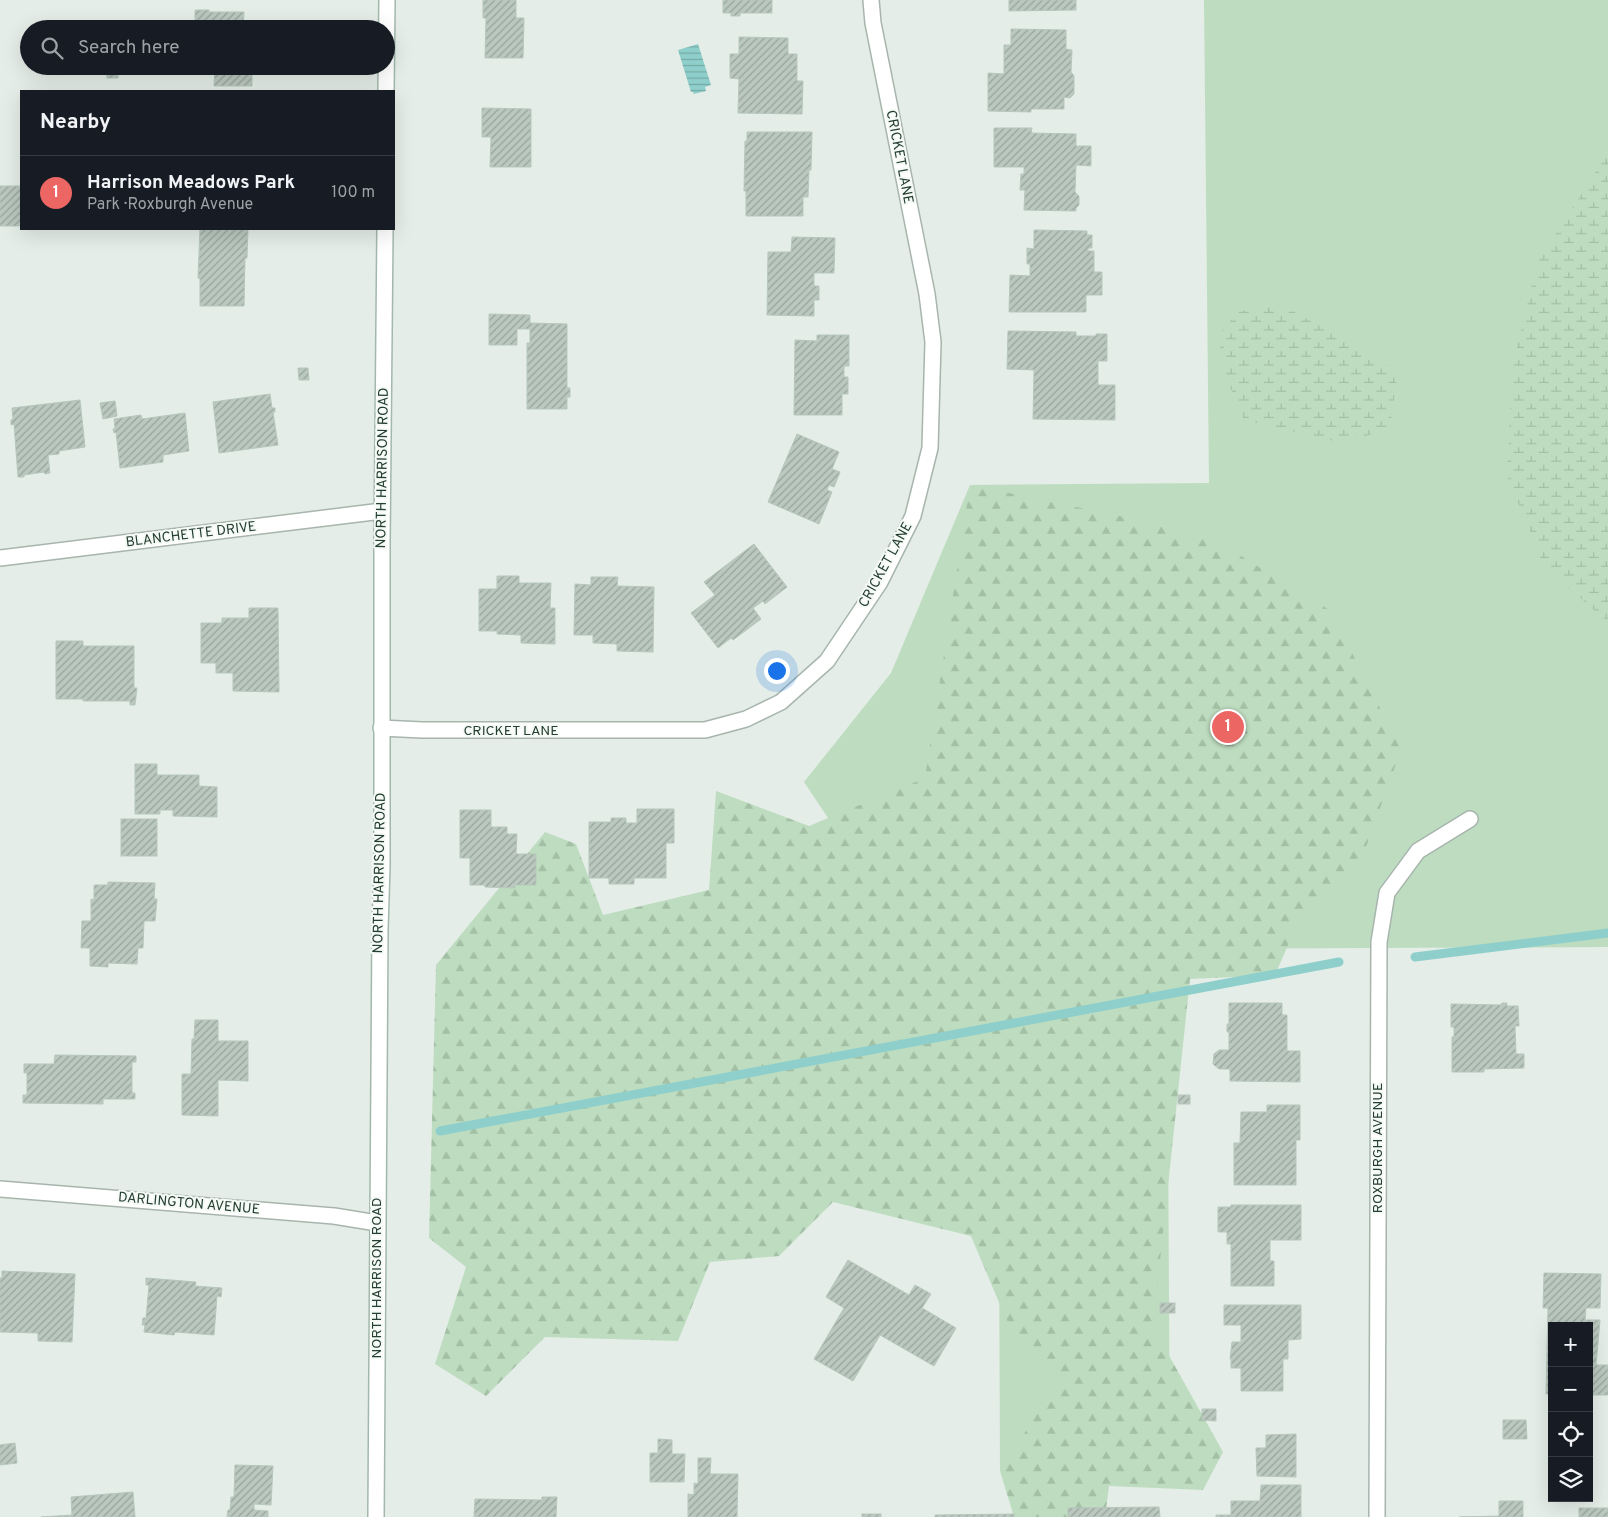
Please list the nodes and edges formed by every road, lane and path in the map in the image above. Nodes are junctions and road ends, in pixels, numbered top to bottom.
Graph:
1 (387, 0) edge
2 (871, 0) edge
3 (387, 20) edge
4 (386, 75) edge
5 (386, 90) edge
6 (385, 230) edge
7 (382, 510) junction
8 (0, 558) edge
9 (381, 728) junction
10 (1470, 820) dead end
11 (0, 1189) edge
12 (377, 1224) junction
13 (376, 1517) edge
14 (1377, 1517) edge

1 - 3 street
2 - 9 street, CRICKET LANE
4 - 5 street
6 - 7 street, NORTH HARRISON ROAD
7 - 8 street, BLANCHETTE DRIVE
7 - 9 street, NORTH HARRISON ROAD
9 - 12 street, NORTH HARRISON ROAD
10 - 14 street, ROXBURGH AVENUE
11 - 12 street, DARLINGTON AVENUE
12 - 13 street, NORTH HARRISON ROAD

